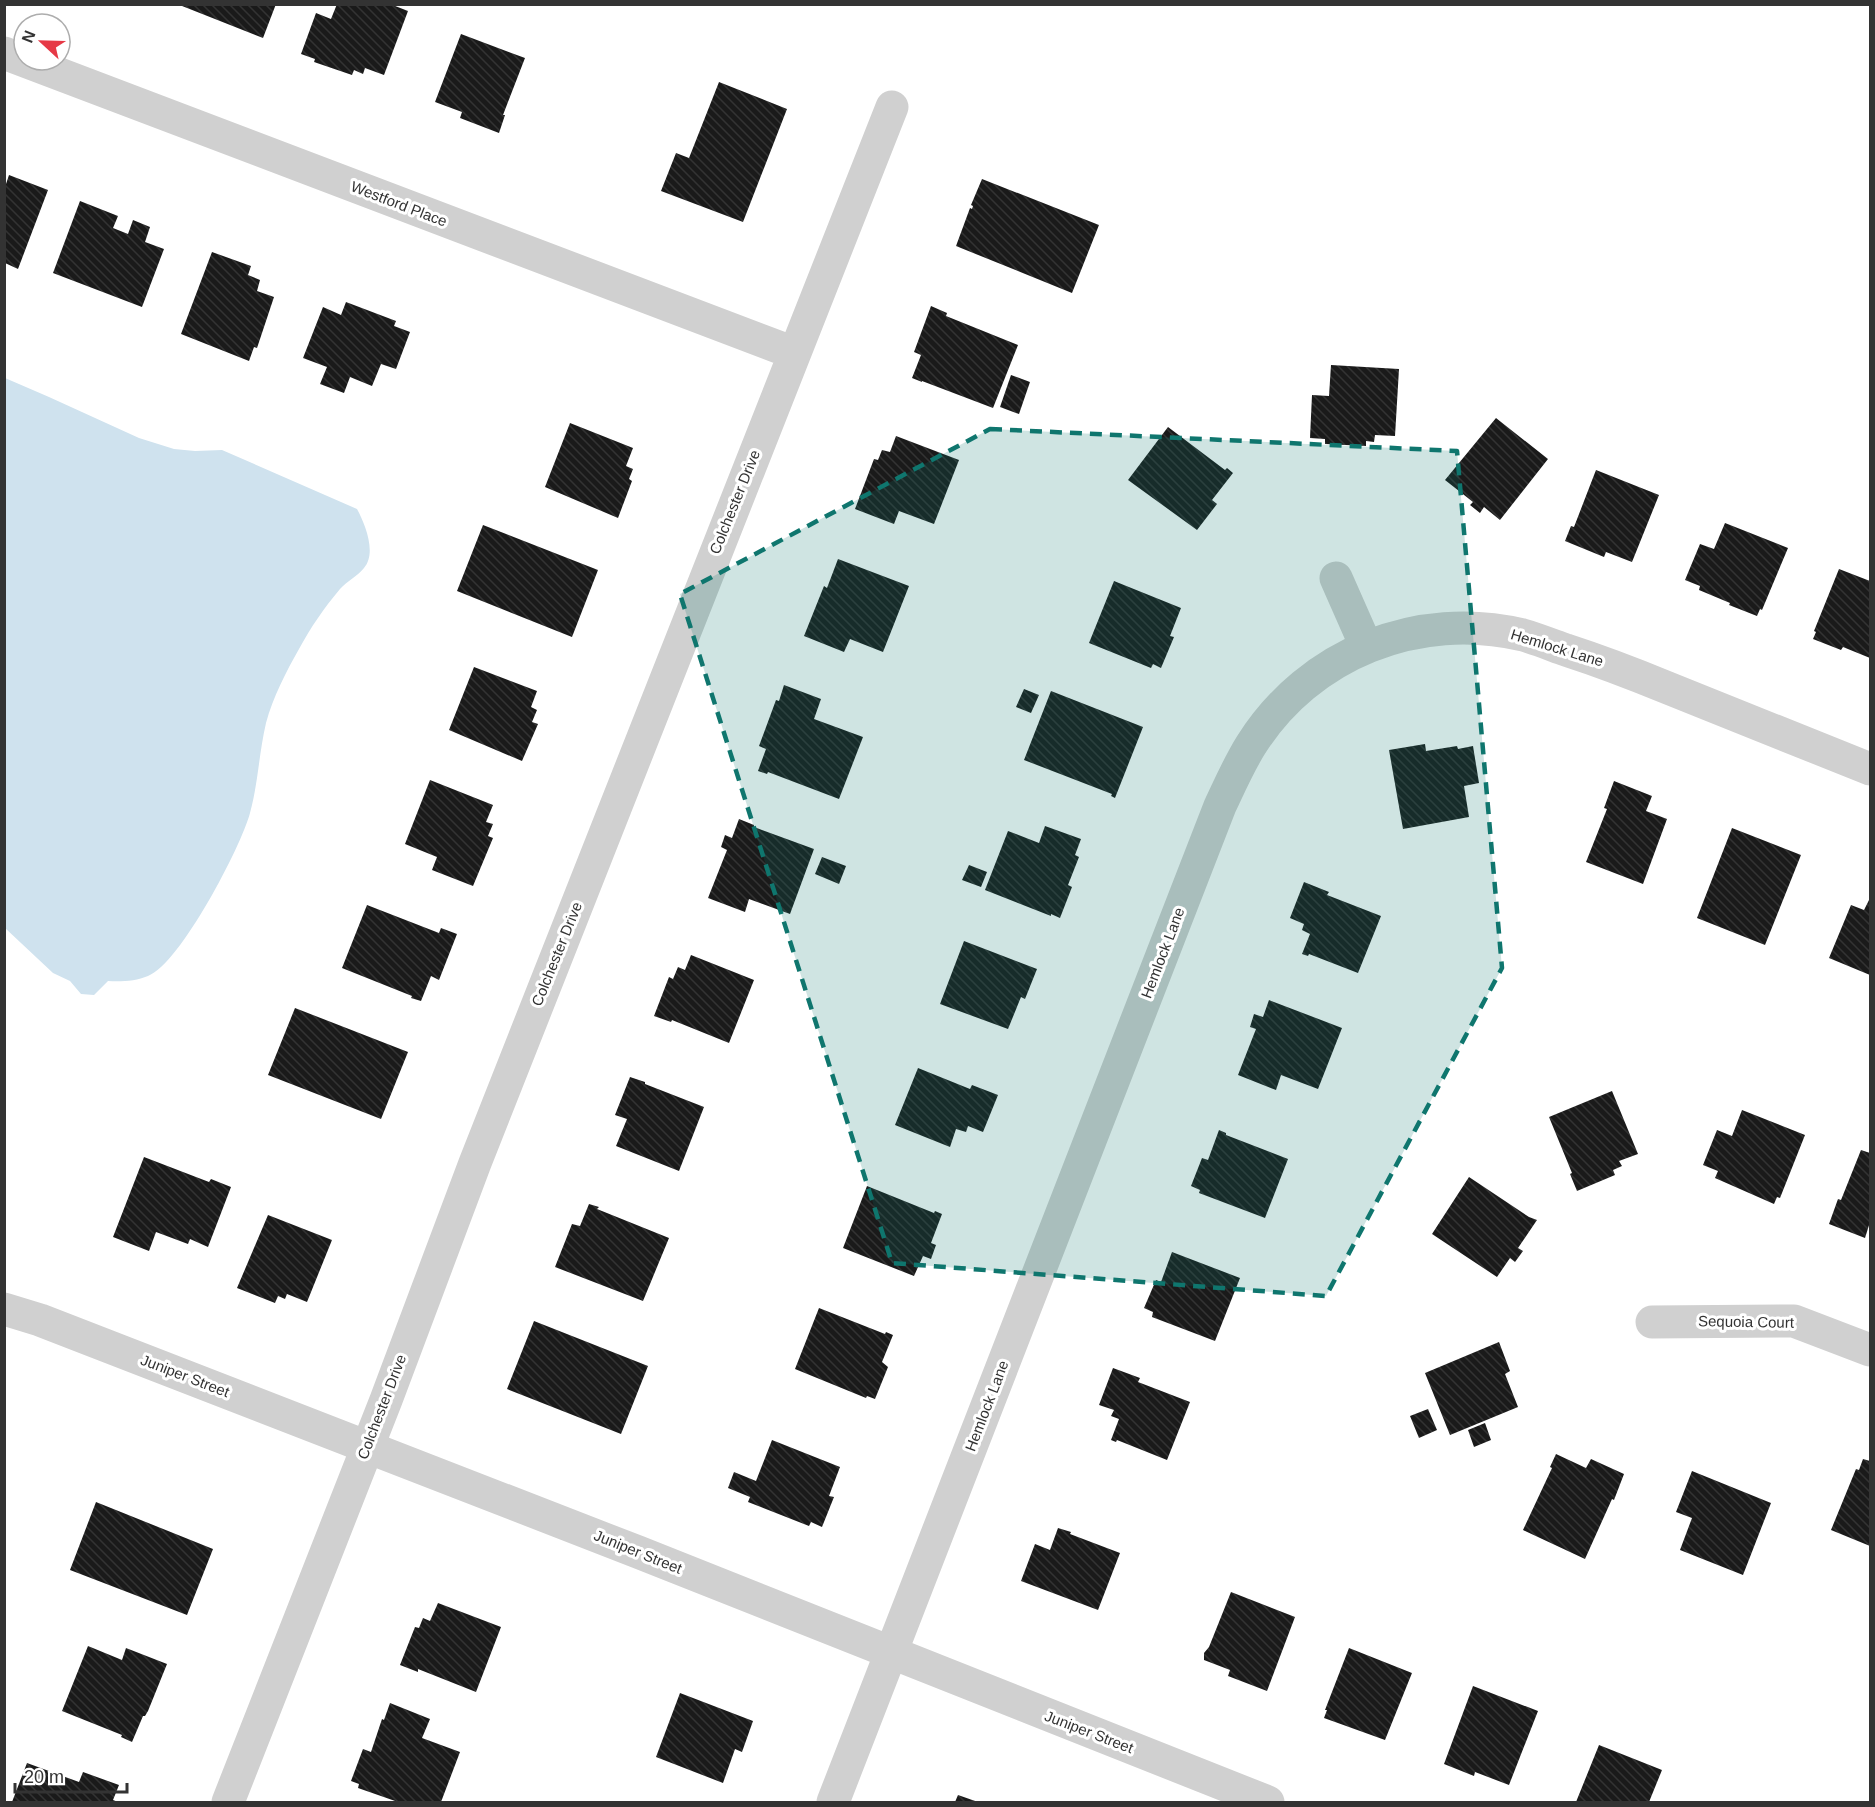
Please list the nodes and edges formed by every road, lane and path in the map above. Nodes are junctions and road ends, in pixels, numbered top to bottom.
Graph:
1 (4, 53) edge
2 (892, 107) dead end
3 (794, 353) junction
4 (1336, 578) dead end
5 (1366, 646) junction
6 (1870, 769) edge
7 (4, 1309) edge
8 (1652, 1322) dead end
9 (1870, 1350) edge
10 (367, 1447) junction
11 (891, 1654) junction
12 (228, 1803) edge
13 (833, 1803) edge
14 (1268, 1803) edge

1 - 3 street, Westford Place
2 - 3 street, Colchester Drive
3 - 10 street, Colchester Drive
4 - 5 street
5 - 6 street, Hemlock Lane
5 - 11 street, Hemlock Lane
7 - 10 street, Juniper Street
8 - 9 street, Sequoia Court
10 - 11 street, Juniper Street
10 - 12 street, Colchester Drive
11 - 13 street, Hemlock Lane
11 - 14 street, Juniper Street

